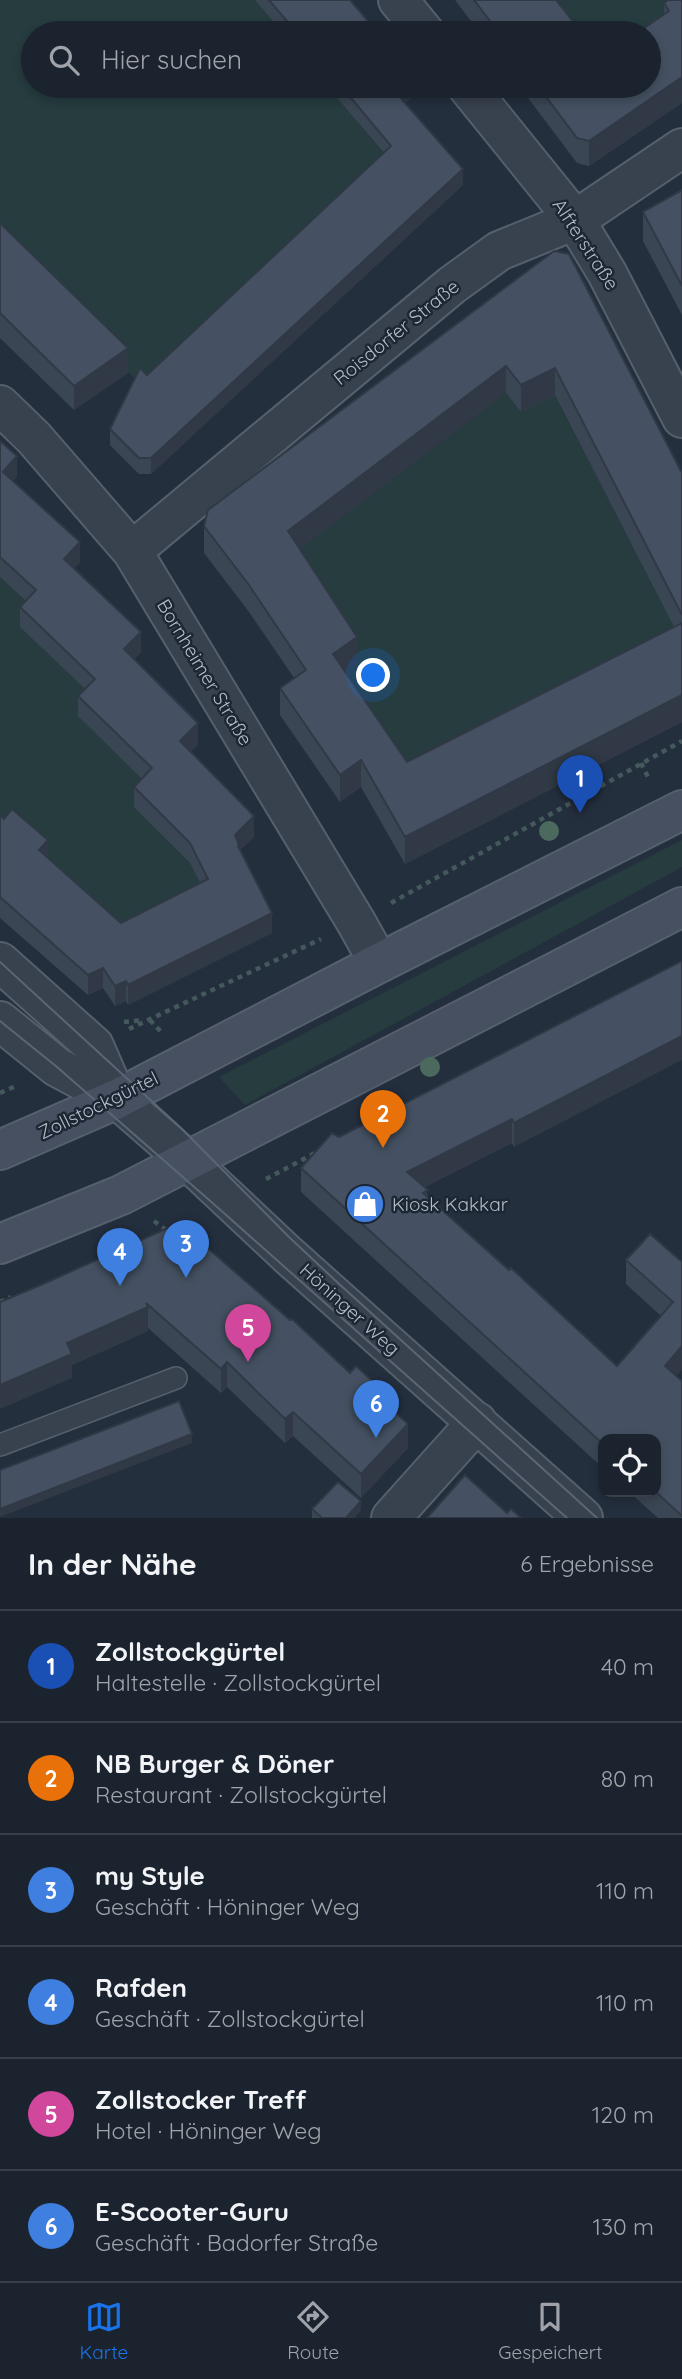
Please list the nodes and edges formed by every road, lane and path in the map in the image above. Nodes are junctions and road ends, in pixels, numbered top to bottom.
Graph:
1 (398, 0) edge
2 (415, 21) edge
3 (477, 98) edge
4 (682, 148) edge
5 (575, 220) junction
6 (0, 405) edge
7 (682, 418) edge
8 (132, 551) junction
9 (682, 741) edge
10 (641, 763) junction
11 (649, 777) dead end
12 (682, 810) edge
13 (682, 907) edge
14 (356, 922) junction
15 (0, 962) edge
16 (379, 963) junction
17 (150, 1020) dead end
18 (0, 1021) edge
19 (7, 1090) dead end
20 (0, 1093) edge
21 (117, 1100) junction
22 (323, 1149) edge
23 (0, 1150) edge
24 (188, 1161) junction
25 (228, 1199) junction
26 (177, 1230) edge
27 (159, 1238) edge
28 (0, 1244) edge
29 (13, 1297) edge
30 (0, 1301) edge
31 (176, 1378) dead end
32 (477, 1422) junction
33 (0, 1445) edge
34 (391, 1518) edge
35 (583, 1518) edge

1 - 2 street
3 - 5 street, Alfterstraße
4 - 5 street, Roisdorfer Straße
5 - 7 street, Alfterstraße
5 - 8 street, Roisdorfer Straße
6 - 8 street, Bornheimer Straße
8 - 14 street, Bornheimer Straße
9 - 10 path
10 - 11 path
10 - 14 path
12 - 16 main road, Zollstockgürtel
13 - 24 main road
14 - 16 street, Bornheimer Straße
14 - 17 path
15 - 21 street, Höninger Weg
16 - 21 main road, Zollstockgürtel
18 - 21 street, Höninger Weg
19 - 20 path
21 - 23 main road, Zollstockgürtel
21 - 24 street, Höninger Weg
22 - 25 path
24 - 25 street, Höninger Weg
24 - 28 main road
25 - 32 street, Höninger Weg
26 - 27 path
29 - 30 path
31 - 33 lane
32 - 34 street
32 - 35 street, Höninger Weg

